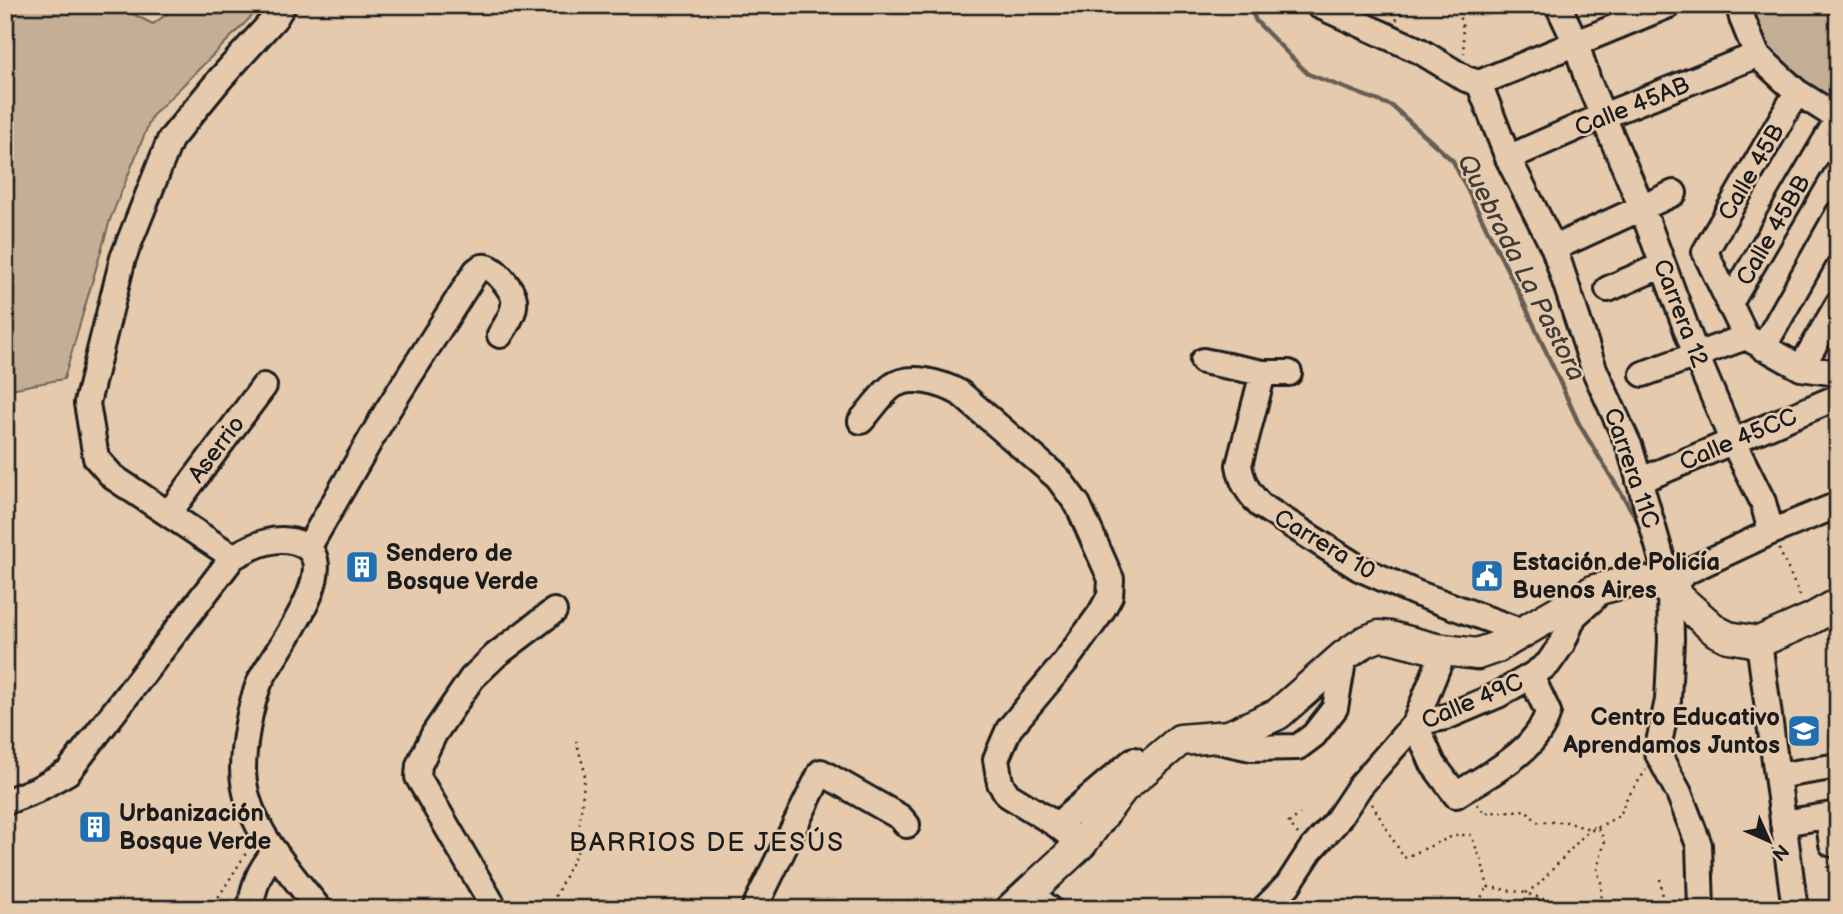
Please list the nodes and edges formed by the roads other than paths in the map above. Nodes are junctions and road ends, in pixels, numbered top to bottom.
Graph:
1 (283, 5) edge
2 (1318, 5) edge
3 (1558, 5) edge
4 (1669, 5) edge
5 (1739, 5) edge
6 (1632, 13) edge
7 (1576, 43) junction
8 (1756, 55) junction
9 (1473, 81) junction
10 (1797, 92) junction
11 (1603, 116) junction
12 (1838, 119) edge
13 (1508, 158) junction
14 (1674, 193) dead end
15 (1642, 208) junction
16 (1838, 214) edge
17 (1554, 248) junction
18 (1662, 265) junction
19 (1608, 289) dead end
20 (1838, 304) edge
21 (1729, 305) junction
22 (500, 335) dead end
23 (1755, 342) junction
24 (1696, 355) junction
25 (1203, 361) dead end
26 (1801, 369) junction
27 (1264, 373) junction
28 (1289, 373) dead end
29 (1838, 373) edge
30 (1643, 374) dead end
31 (264, 386) dead end
32 (1838, 397) edge
33 (862, 421) dead end
34 (1732, 440) junction
35 (1639, 481) junction
36 (1838, 505) edge
37 (169, 513) junction
38 (1771, 532) junction
39 (309, 548) junction
40 (233, 557) junction
41 (1595, 590) junction
42 (1670, 590) junction
43 (1838, 604) edge
44 (554, 611) dead end
45 (1523, 632) junction
46 (1759, 642) junction
47 (1445, 648) junction
48 (1531, 676) junction
49 (1415, 723) junction
50 (1216, 736) junction
51 (1838, 766) edge
52 (1777, 776) junction
53 (5, 802) edge
54 (1783, 823) junction
55 (907, 825) dead end
56 (1057, 825) junction
57 (1835, 827) edge
58 (1081, 844) junction
59 (275, 852) junction
60 (1030, 903) edge
61 (250, 909) edge
62 (319, 909) edge
63 (495, 909) edge
64 (754, 909) edge
65 (1264, 909) edge
66 (1701, 909) edge
67 (1795, 909) edge

1 - 37 street
2 - 9 street
3 - 7 street, Carrera 12
4 - 6 street
5 - 8 street
6 - 7 street
7 - 9 street
7 - 11 street, Carrera 12
8 - 10 street
8 - 11 street, Calle 45AB
9 - 13 street, Carrera 11C
10 - 12 street
10 - 21 street, Calle 45B
11 - 13 street, Calle 45AB
11 - 15 street, Carrera 12
12 - 21 street, Calle 45BB
13 - 17 street, Carrera 11C
14 - 15 street
15 - 17 street
15 - 18 street, Carrera 12
16 - 23 street
17 - 35 street, Carrera 11C
18 - 19 street
18 - 24 street, Carrera 12
20 - 26 street, Calle 45CC
21 - 23 street
22 - 39 street
23 - 24 street
23 - 26 street
24 - 30 street
24 - 34 street, Carrera 12
25 - 27 street
26 - 29 street
27 - 28 street
27 - 45 street, Carrera 10
31 - 37 street, Aserrio
32 - 34 street, Calle 45CC
33 - 56 street
34 - 35 street, Calle 45CC
34 - 38 street, Carrera 12
35 - 42 street, Carrera 11C
36 - 38 street
37 - 40 street
38 - 42 street
39 - 40 street
39 - 59 street
40 - 53 street
41 - 42 main road
41 - 45 main road
41 - 48 street, Calle 49C
42 - 46 main road
42 - 66 street, Carrera 11C
43 - 46 main road
44 - 63 street
45 - 47 main road
46 - 52 street
47 - 49 street
47 - 50 main road
48 - 49 street, Calle 49C
48 - 49 street
49 - 65 street, Calle 49C
50 - 56 street
50 - 58 main road
51 - 52 street
52 - 54 street
54 - 57 street
54 - 67 street
55 - 64 street
56 - 58 street
58 - 60 main road
59 - 61 street
59 - 62 street

